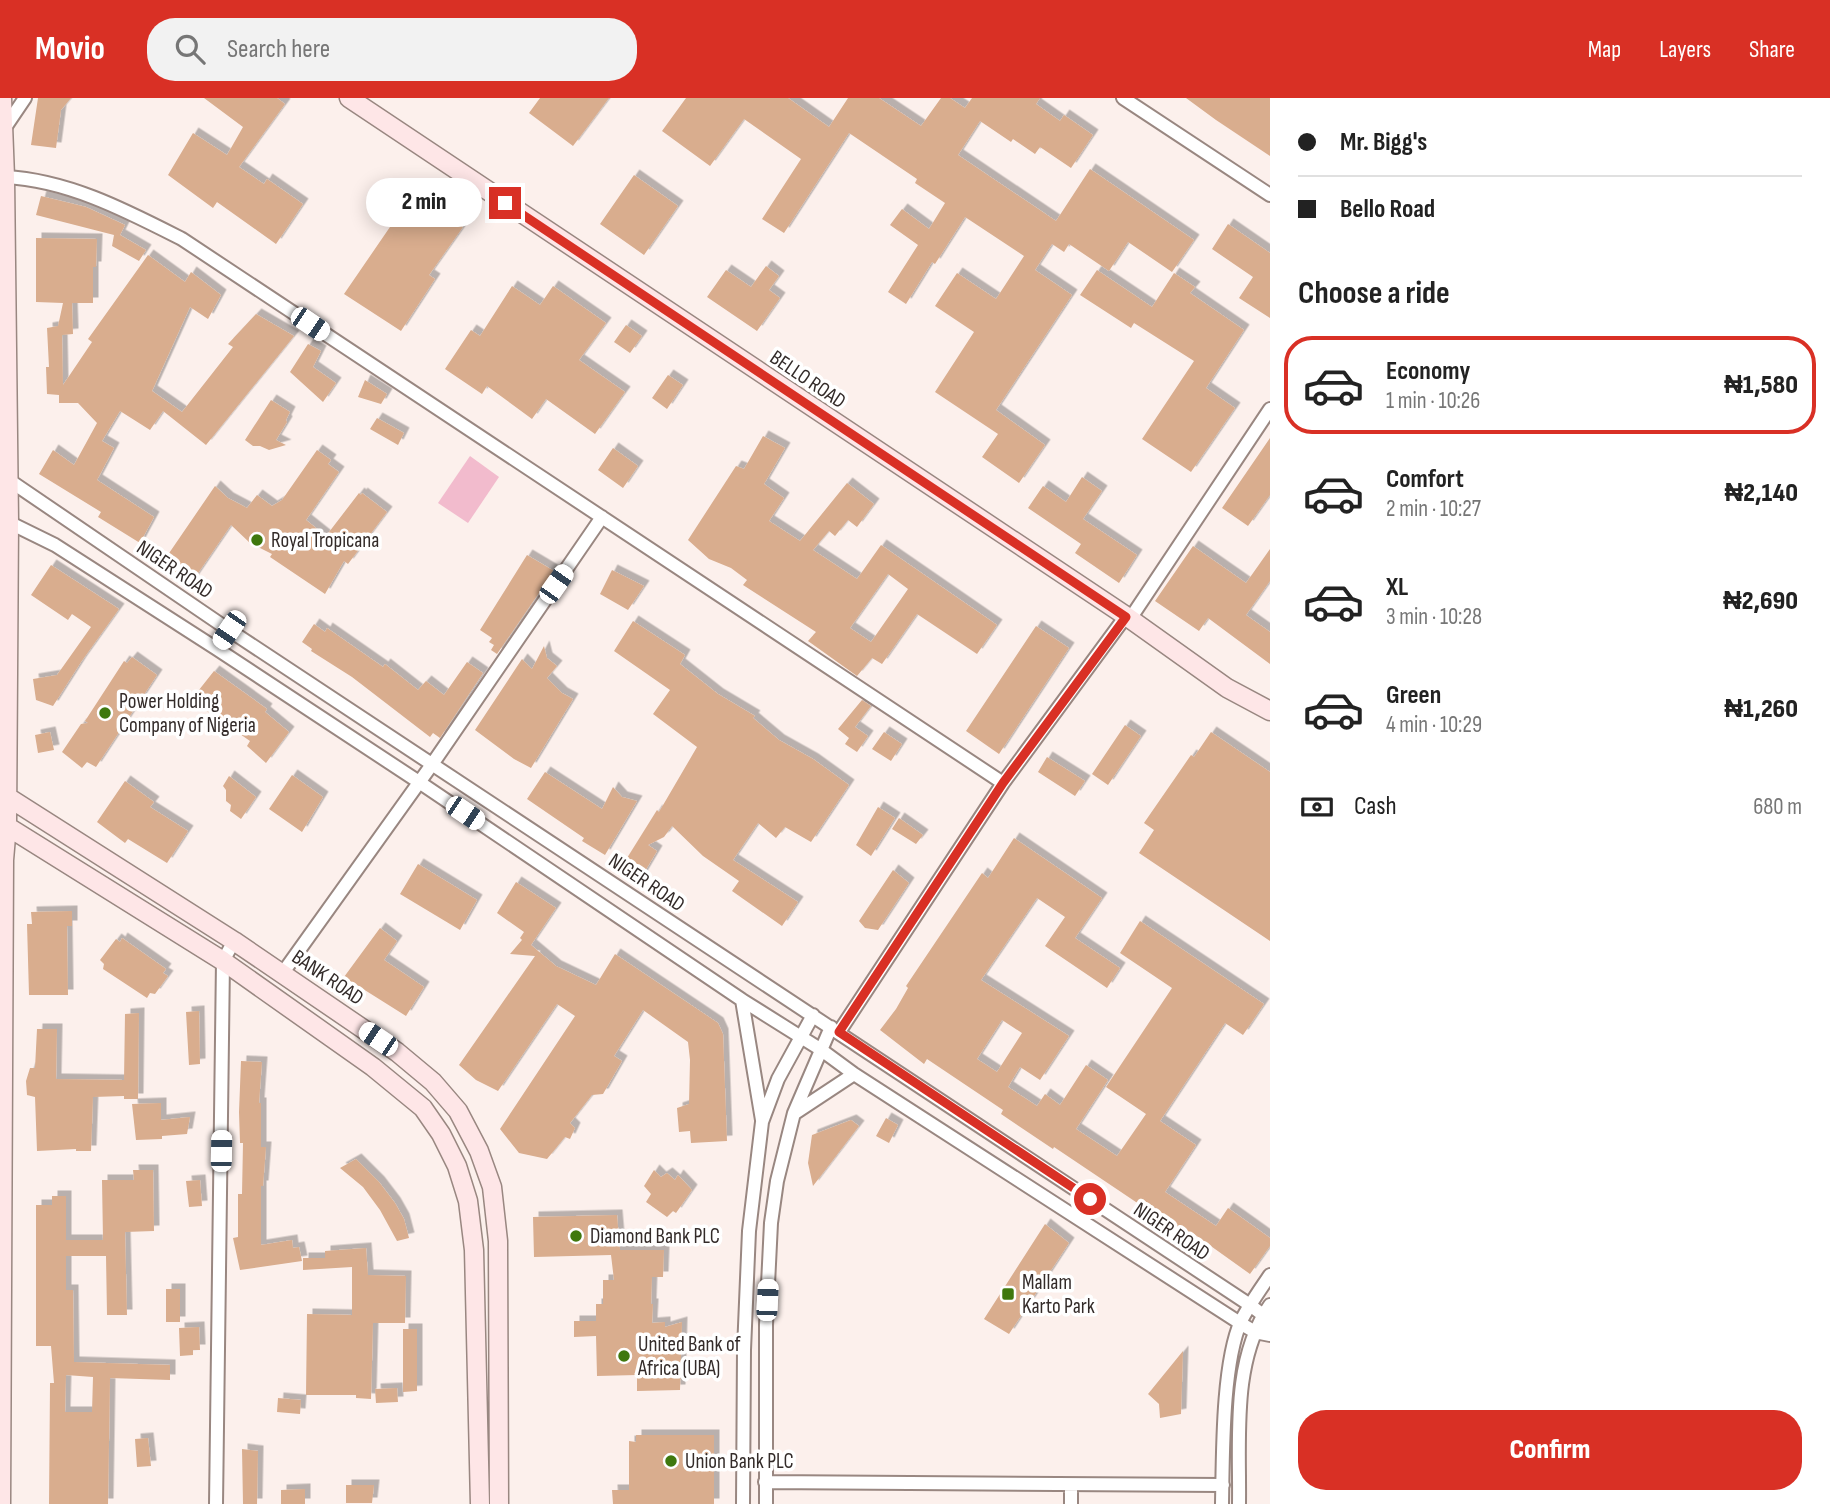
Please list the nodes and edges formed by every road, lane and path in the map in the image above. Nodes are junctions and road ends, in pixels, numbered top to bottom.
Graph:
1 (2, 98) edge
2 (25, 98) edge
3 (349, 98) edge
4 (1123, 98) edge
5 (3, 129) junction
6 (5, 177) junction
7 (1270, 195) edge
8 (1270, 409) edge
9 (4, 476) edge
10 (602, 517) junction
11 (5, 520) edge
12 (1128, 618) junction
13 (229, 630) junction
14 (216, 649) junction
15 (1243, 698) junction
16 (1270, 711) edge
17 (1270, 725) edge
18 (433, 764) junction
19 (419, 782) junction
20 (1003, 783) junction
21 (3, 794) edge
22 (3, 824) edge
23 (41, 845) junction
24 (4, 860) junction
25 (234, 941) junction
26 (223, 961) junction
27 (282, 974) junction
28 (742, 1000) junction
29 (813, 1015) junction
30 (835, 1030) junction
31 (801, 1036) junction
32 (820, 1049) junction
33 (854, 1074) junction
34 (794, 1113) junction
35 (762, 1122) junction
36 (1270, 1275) edge
37 (1250, 1306) junction
38 (1268, 1316) edge
39 (1240, 1324) junction
40 (1255, 1332) junction
41 (1270, 1335) edge
42 (490, 1445) junction
43 (765, 1482) junction
44 (1071, 1485) junction
45 (1223, 1485) junction
46 (1, 1504) edge
47 (216, 1504) edge
48 (480, 1504) edge
49 (499, 1504) edge
50 (743, 1504) edge
51 (766, 1504) edge
52 (1071, 1504) edge
53 (1222, 1504) edge
54 (1239, 1504) edge

1 - 5 street
2 - 5 street
3 - 12 street, BELLO ROAD
4 - 7 street
5 - 6 street
6 - 9 street
6 - 10 street
8 - 12 street
9 - 11 street
9 - 13 street, NIGER ROAD
10 - 18 street
10 - 20 street
11 - 14 street, NIGER ROAD
11 - 21 street
12 - 15 street, BELLO ROAD
12 - 20 street
13 - 14 street
13 - 18 street, NIGER ROAD
14 - 19 street, NIGER ROAD
15 - 16 street, BELLO ROAD
15 - 17 street, BELLO ROAD
18 - 19 street
18 - 29 street, NIGER ROAD
19 - 27 street
19 - 28 street, NIGER ROAD
20 - 30 street
21 - 22 street
21 - 25 street, BANK ROAD
22 - 23 street, BANK ROAD
22 - 24 street
23 - 24 street
23 - 26 street, BANK ROAD
24 - 46 street
25 - 26 street
25 - 27 street, BANK ROAD
26 - 42 street, BANK ROAD
26 - 47 street
27 - 42 street, BANK ROAD
28 - 31 street, NIGER ROAD
28 - 35 street
29 - 30 street, NIGER ROAD
29 - 31 street
30 - 32 street
30 - 37 street, NIGER ROAD
31 - 32 street, NIGER ROAD
31 - 35 street
32 - 33 street, NIGER ROAD
32 - 34 street
33 - 34 street
33 - 39 street, NIGER ROAD
34 - 43 street
35 - 50 street
36 - 37 street
37 - 38 street, NIGER ROAD
37 - 39 street
38 - 40 street
39 - 40 street, NIGER ROAD
39 - 45 street
40 - 41 street, NIGER ROAD
40 - 54 street
42 - 48 street, BANK ROAD
42 - 49 street, BANK ROAD
43 - 44 street
43 - 51 street
44 - 45 street
44 - 52 street
45 - 53 street

